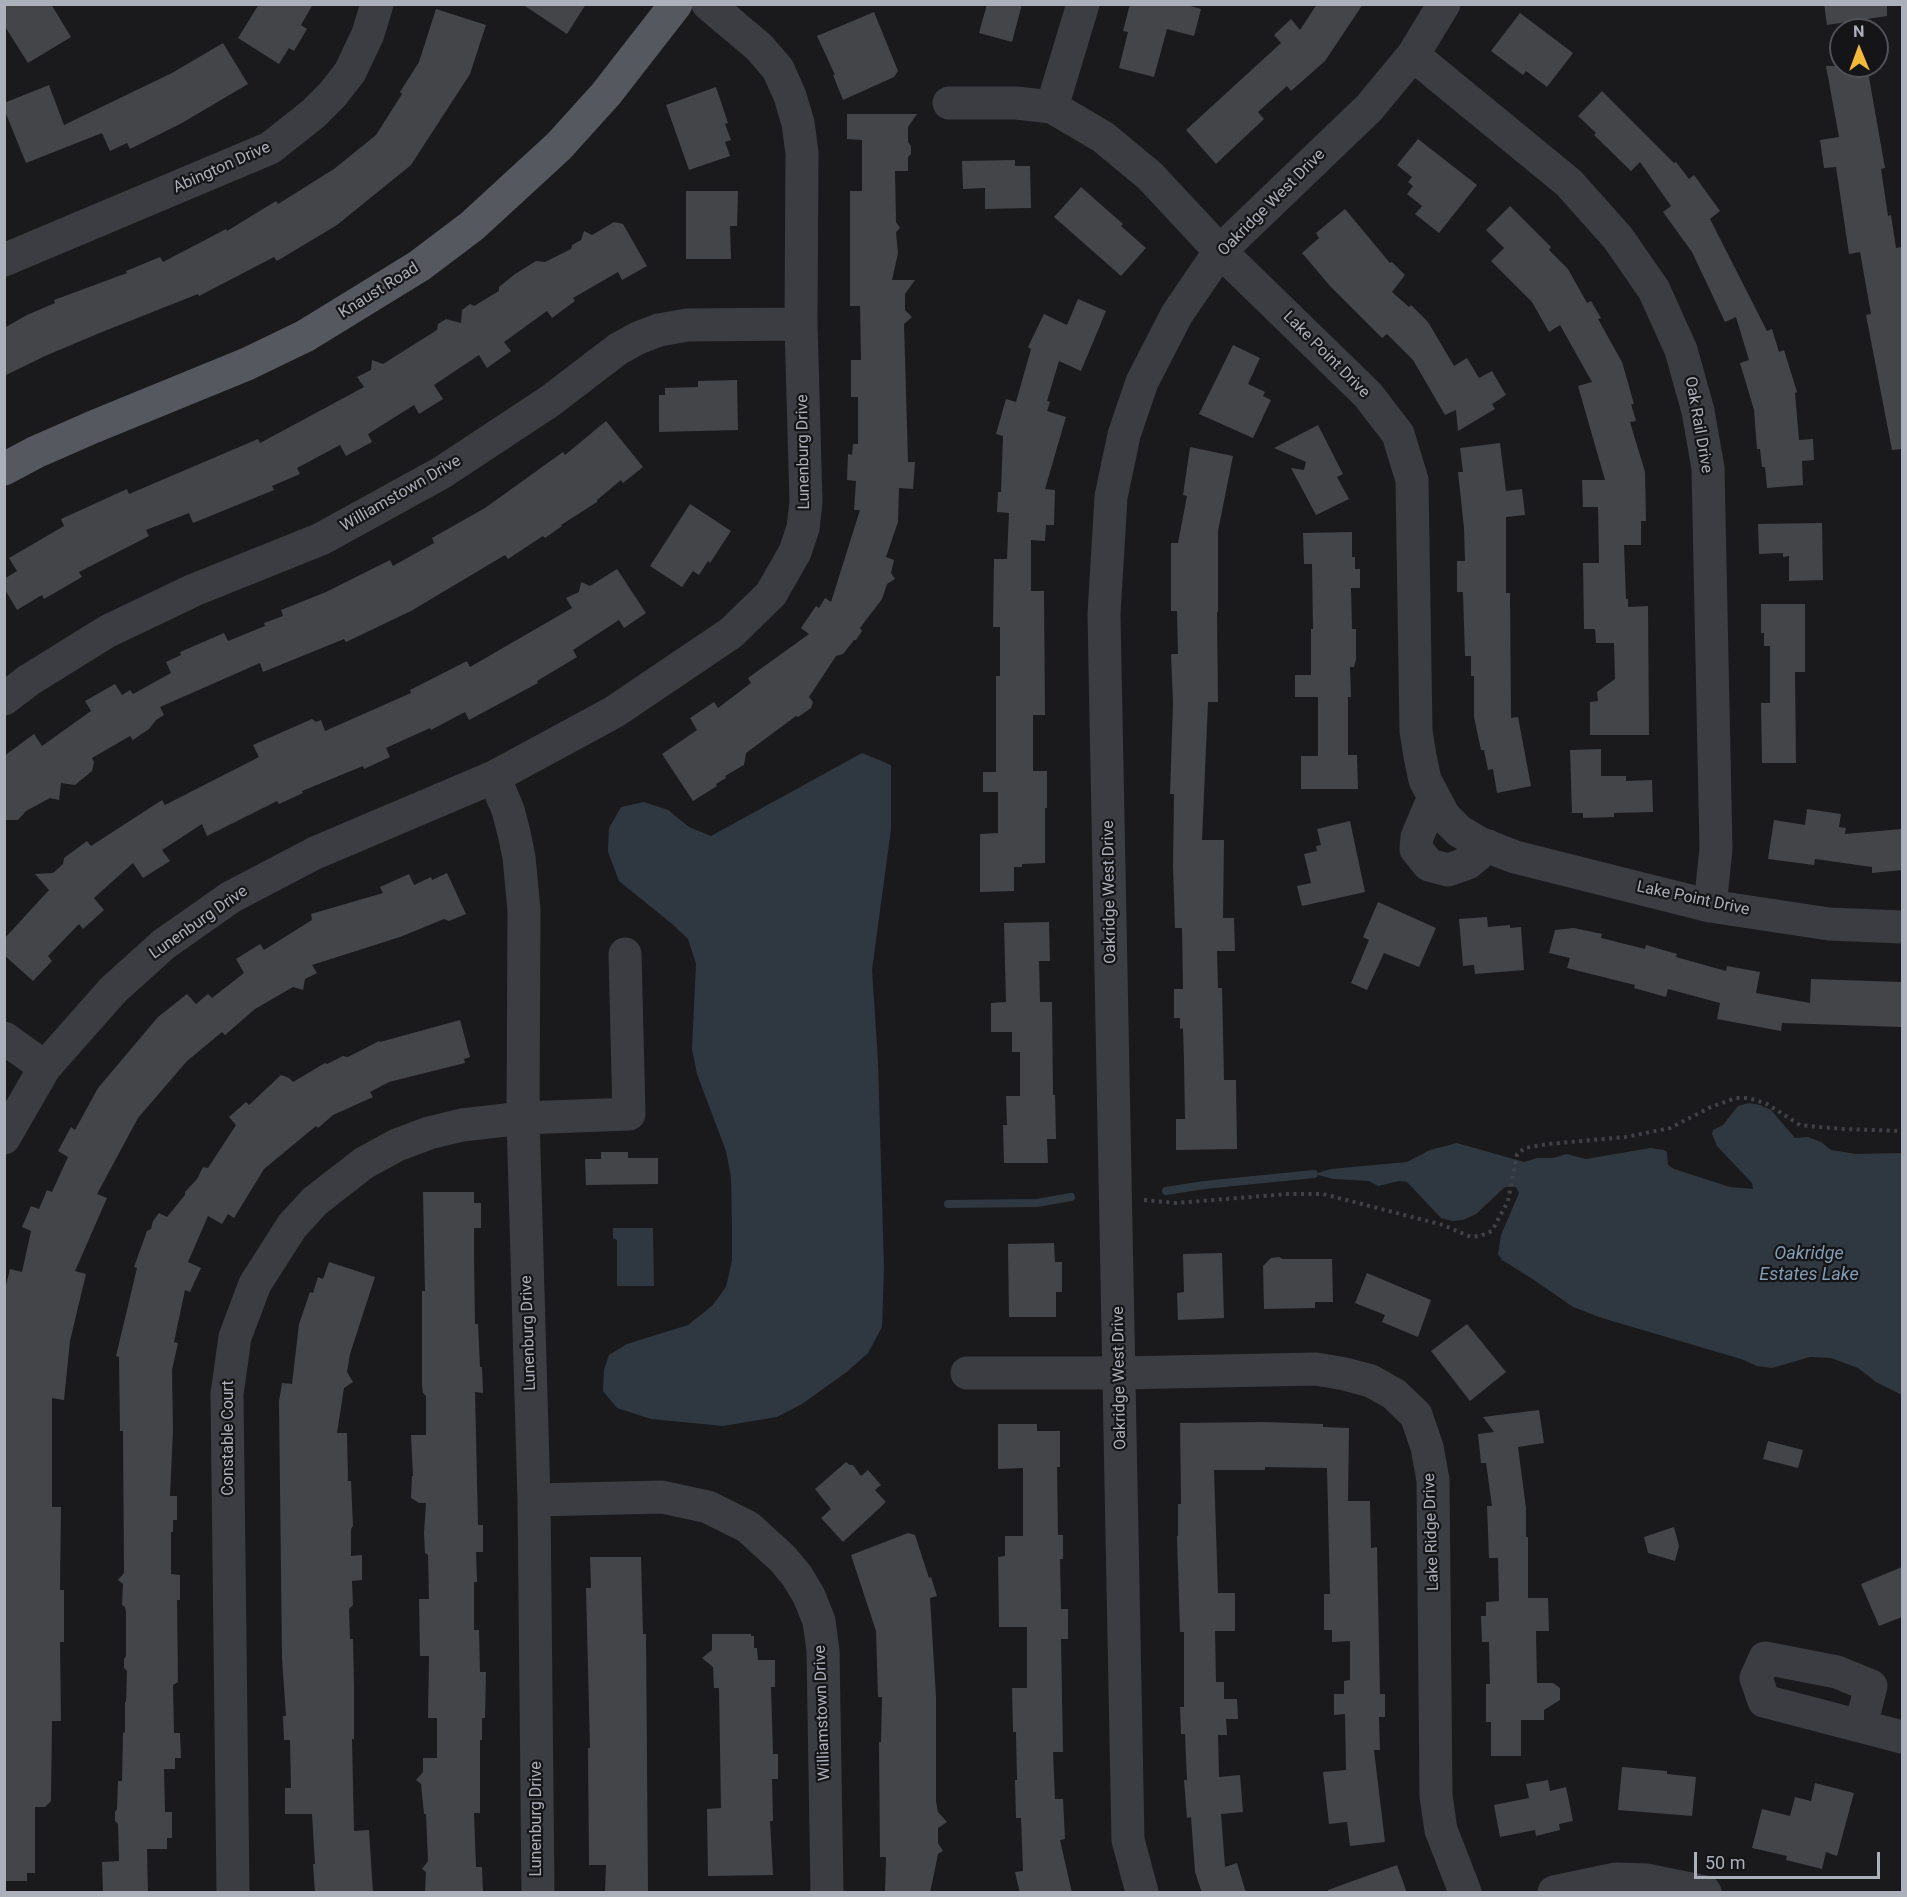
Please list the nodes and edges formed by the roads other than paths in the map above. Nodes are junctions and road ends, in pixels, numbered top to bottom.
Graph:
1 (377, 4) edge
2 (676, 4) edge
3 (708, 4) edge
4 (1083, 4) edge
5 (1444, 4) edge
6 (1413, 55) junction
7 (949, 103) dead end
8 (1052, 107) junction
9 (8, 250) edge
10 (1220, 251) junction
11 (801, 324) junction
12 (4, 470) edge
13 (4, 699) edge
14 (494, 777) junction
15 (1434, 797) junction
16 (1488, 846) junction
17 (1710, 906) junction
18 (1902, 927) edge
19 (625, 954) dead end
20 (4, 1038) edge
21 (45, 1067) junction
22 (523, 1118) junction
23 (4, 1138) edge
24 (968, 1373) dead end
25 (1120, 1373) junction
26 (534, 1500) junction
27 (1861, 1725) dead end
28 (1902, 1737) edge
29 (233, 1893) edge
30 (538, 1893) edge
31 (827, 1893) edge
32 (1142, 1893) edge
33 (1465, 1893) edge
34 (1554, 1893) edge
35 (1705, 1893) edge

1 - 9 street, Abington Drive
2 - 12 main road, Knaust Road
3 - 11 street, Lunenburg Drive
4 - 8 street
5 - 6 street, Oakridge West Drive
6 - 10 street, Oakridge West Drive
6 - 17 street, Oak Rail Drive
7 - 8 street, Lake Point Drive
8 - 10 street, Lake Point Drive
10 - 15 street, Lake Point Drive
10 - 25 street, Oakridge West Drive
11 - 13 street, Williamstown Drive
11 - 14 street, Lunenburg Drive
14 - 21 street, Lunenburg Drive
14 - 22 street, Lunenburg Drive
15 - 16 street, Lake Point Drive
15 - 16 street
16 - 17 street, Lake Point Drive
17 - 18 street, Lake Point Drive
19 - 22 street, Constable Court
20 - 21 street
21 - 23 street, Lunenburg Drive
22 - 26 street, Lunenburg Drive
22 - 29 street, Constable Court
24 - 25 street, Lake Ridge Drive
25 - 32 street, Oakridge West Drive
25 - 33 street, Lake Ridge Drive
26 - 30 street, Lunenburg Drive
26 - 31 street, Williamstown Drive
27 - 28 street
34 - 35 street

